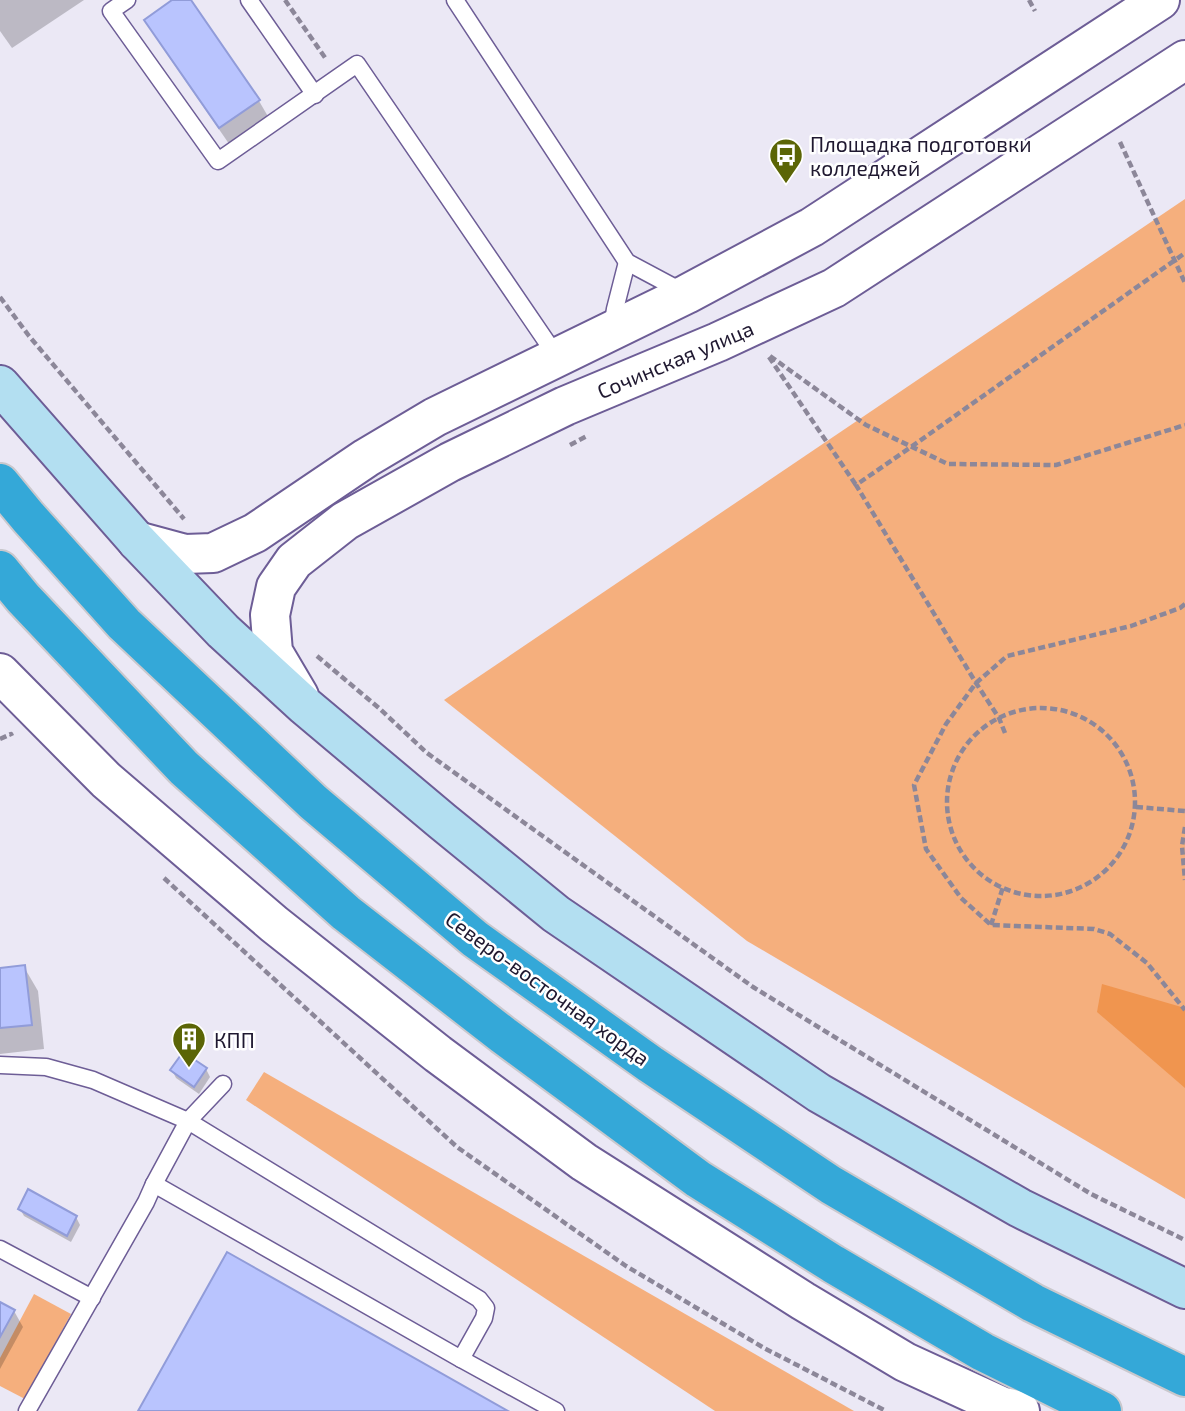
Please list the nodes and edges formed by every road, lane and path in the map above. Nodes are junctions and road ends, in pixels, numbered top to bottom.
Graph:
1 (127, 0) edge
2 (248, 0) edge
3 (455, 0) edge
4 (1029, 0) edge
5 (1151, 2) edge
6 (1035, 10) dead end
7 (1185, 60) edge
8 (315, 94) junction
9 (1119, 139) dead end
10 (1185, 253) edge
11 (1175, 261) junction
12 (627, 262) junction
13 (1185, 283) edge
14 (687, 294) junction
15 (0, 297) edge
16 (612, 332) junction
17 (557, 357) junction
18 (0, 384) edge
19 (1185, 425) edge
20 (911, 447) junction
21 (0, 483) edge
22 (856, 485) junction
23 (191, 527) dead end
24 (137, 541) junction
25 (0, 570) edge
26 (1185, 604) edge
27 (314, 654) dead end
28 (0, 673) edge
29 (976, 683) junction
30 (305, 706) junction
31 (999, 718) junction
32 (1005, 733) dead end
33 (0, 739) edge
34 (19, 743) dead end
35 (1136, 807) junction
36 (1185, 811) edge
37 (1185, 827) edge
38 (160, 874) dead end
39 (1185, 880) edge
40 (1003, 887) junction
41 (991, 925) junction
42 (1185, 1010) edge
43 (0, 1065) edge
44 (223, 1084) dead end
45 (188, 1121) junction
46 (154, 1184) junction
47 (1185, 1240) edge
48 (0, 1249) edge
49 (1185, 1289) edge
50 (92, 1298) junction
51 (461, 1359) junction
52 (1185, 1377) edge
53 (27, 1411) edge
54 (556, 1411) edge
55 (886, 1411) edge
56 (1020, 1411) edge
57 (1102, 1411) edge

1 - 8 lane
2 - 8 lane
3 - 12 lane
4 - 6 path
5 - 7 street
5 - 14 street
7 - 30 street, Сочинская улица
8 - 17 lane
9 - 11 path
10 - 11 path
11 - 13 path
11 - 20 path
12 - 14 lane
12 - 16 lane
14 - 16 street
15 - 23 path
16 - 17 street
17 - 24 street
18 - 24 main road
19 - 20 path
20 - 22 path
20 - 22 path
21 - 52 highway, Северо-восточная хорда
22 - 29 path
24 - 30 main road
25 - 57 highway
26 - 29 path
27 - 47 path
28 - 56 street
29 - 31 path
29 - 41 path
30 - 49 main road
31 - 32 path
31 - 35 path
31 - 40 path
33 - 34 path
35 - 36 path
35 - 40 path
37 - 39 path
38 - 55 path
40 - 41 path
41 - 42 path
43 - 45 lane
44 - 45 lane
45 - 46 lane
45 - 51 lane
46 - 50 lane
46 - 51 lane
48 - 50 lane
50 - 53 lane
51 - 54 lane

